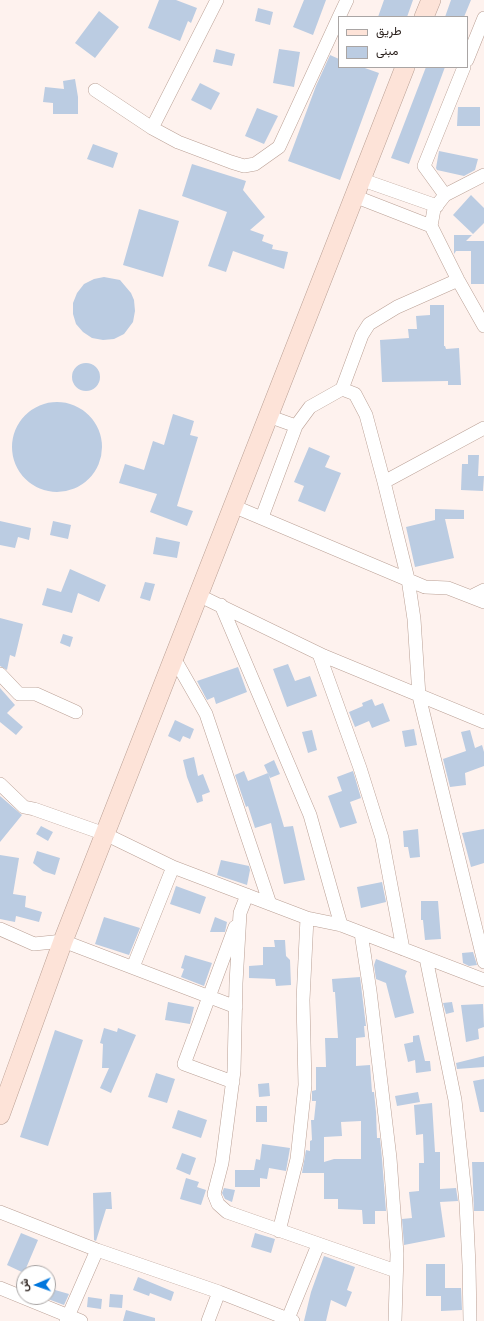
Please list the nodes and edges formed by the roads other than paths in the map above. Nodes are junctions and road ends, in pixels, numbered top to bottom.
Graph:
1 (217, 0) edge
2 (347, 0) edge
3 (431, 0) edge
4 (339, 16) edge
5 (424, 16) edge
6 (484, 18) edge
7 (338, 19) edge
8 (468, 58) edge
9 (405, 68) edge
10 (464, 68) edge
11 (95, 90) dead end
12 (152, 128) junction
13 (484, 174) edge
14 (357, 187) junction
15 (445, 195) junction
16 (437, 206) junction
17 (431, 226) junction
18 (458, 280) junction
19 (484, 326) edge
20 (342, 389) junction
21 (268, 416) junction
22 (296, 426) junction
23 (484, 428) edge
24 (384, 482) junction
25 (234, 506) junction
26 (262, 517) junction
27 (408, 579) junction
28 (484, 590) edge
29 (198, 595) junction
30 (472, 596) junction
31 (484, 602) edge
32 (221, 605) junction
33 (319, 654) junction
34 (174, 658) junction
35 (0, 674) edge
36 (419, 696) junction
37 (484, 709) edge
38 (76, 712) dead end
39 (470, 717) junction
40 (484, 722) edge
41 (0, 784) edge
42 (105, 834) junction
43 (173, 867) junction
44 (247, 895) junction
45 (270, 904) junction
46 (240, 913) junction
47 (307, 918) junction
48 (341, 925) junction
49 (0, 929) edge
50 (361, 933) junction
51 (63, 941) junction
52 (403, 949) junction
53 (426, 958) junction
54 (484, 962) edge
55 (133, 968) junction
56 (484, 980) edge
57 (210, 997) junction
58 (236, 1007) junction
59 (233, 1082) junction
60 (0, 1115) edge
61 (0, 1212) edge
62 (279, 1231) junction
63 (318, 1245) junction
64 (97, 1250) junction
65 (396, 1271) junction
66 (0, 1288) edge
67 (219, 1292) junction
68 (67, 1318) edge
69 (289, 1320) edge
70 (81, 1321) edge
71 (208, 1321) edge
72 (396, 1321) edge
73 (470, 1321) edge

1 - 12 street
2 - 4 street
3 - 5 street
6 - 8 street
7 - 12 street
9 - 14 street
10 - 15 street
11 - 12 street
13 - 15 street
14 - 16 street
14 - 17 street
14 - 21 street
15 - 16 street
16 - 17 street
17 - 18 street
18 - 19 street
18 - 20 street
20 - 22 street
20 - 24 street
21 - 22 street
21 - 25 street
22 - 26 street
23 - 24 street
24 - 27 street
25 - 26 street
25 - 29 street
26 - 27 street
27 - 30 street
27 - 36 street
28 - 30 street
29 - 32 street
29 - 34 street
30 - 31 street
32 - 33 street
32 - 48 street
33 - 36 street
33 - 52 street
34 - 42 street
34 - 45 street
35 - 38 street
36 - 39 street
36 - 54 street
37 - 39 street
39 - 40 street
41 - 42 street
42 - 43 street
42 - 51 street
43 - 44 street
43 - 55 street
44 - 45 street
44 - 46 street
45 - 47 street
46 - 57 street
46 - 58 street
47 - 48 street
47 - 62 street
48 - 50 street
49 - 51 street
50 - 52 street
50 - 65 street
51 - 55 street
51 - 60 street
52 - 53 street
53 - 56 street
53 - 73 street
55 - 57 street
57 - 58 street
57 - 59 street
58 - 59 street
59 - 62 street
61 - 64 street
62 - 63 street
63 - 65 street
63 - 69 street
64 - 67 street
64 - 68 street
65 - 72 street
66 - 68 street
67 - 69 street
67 - 71 street
68 - 70 street

